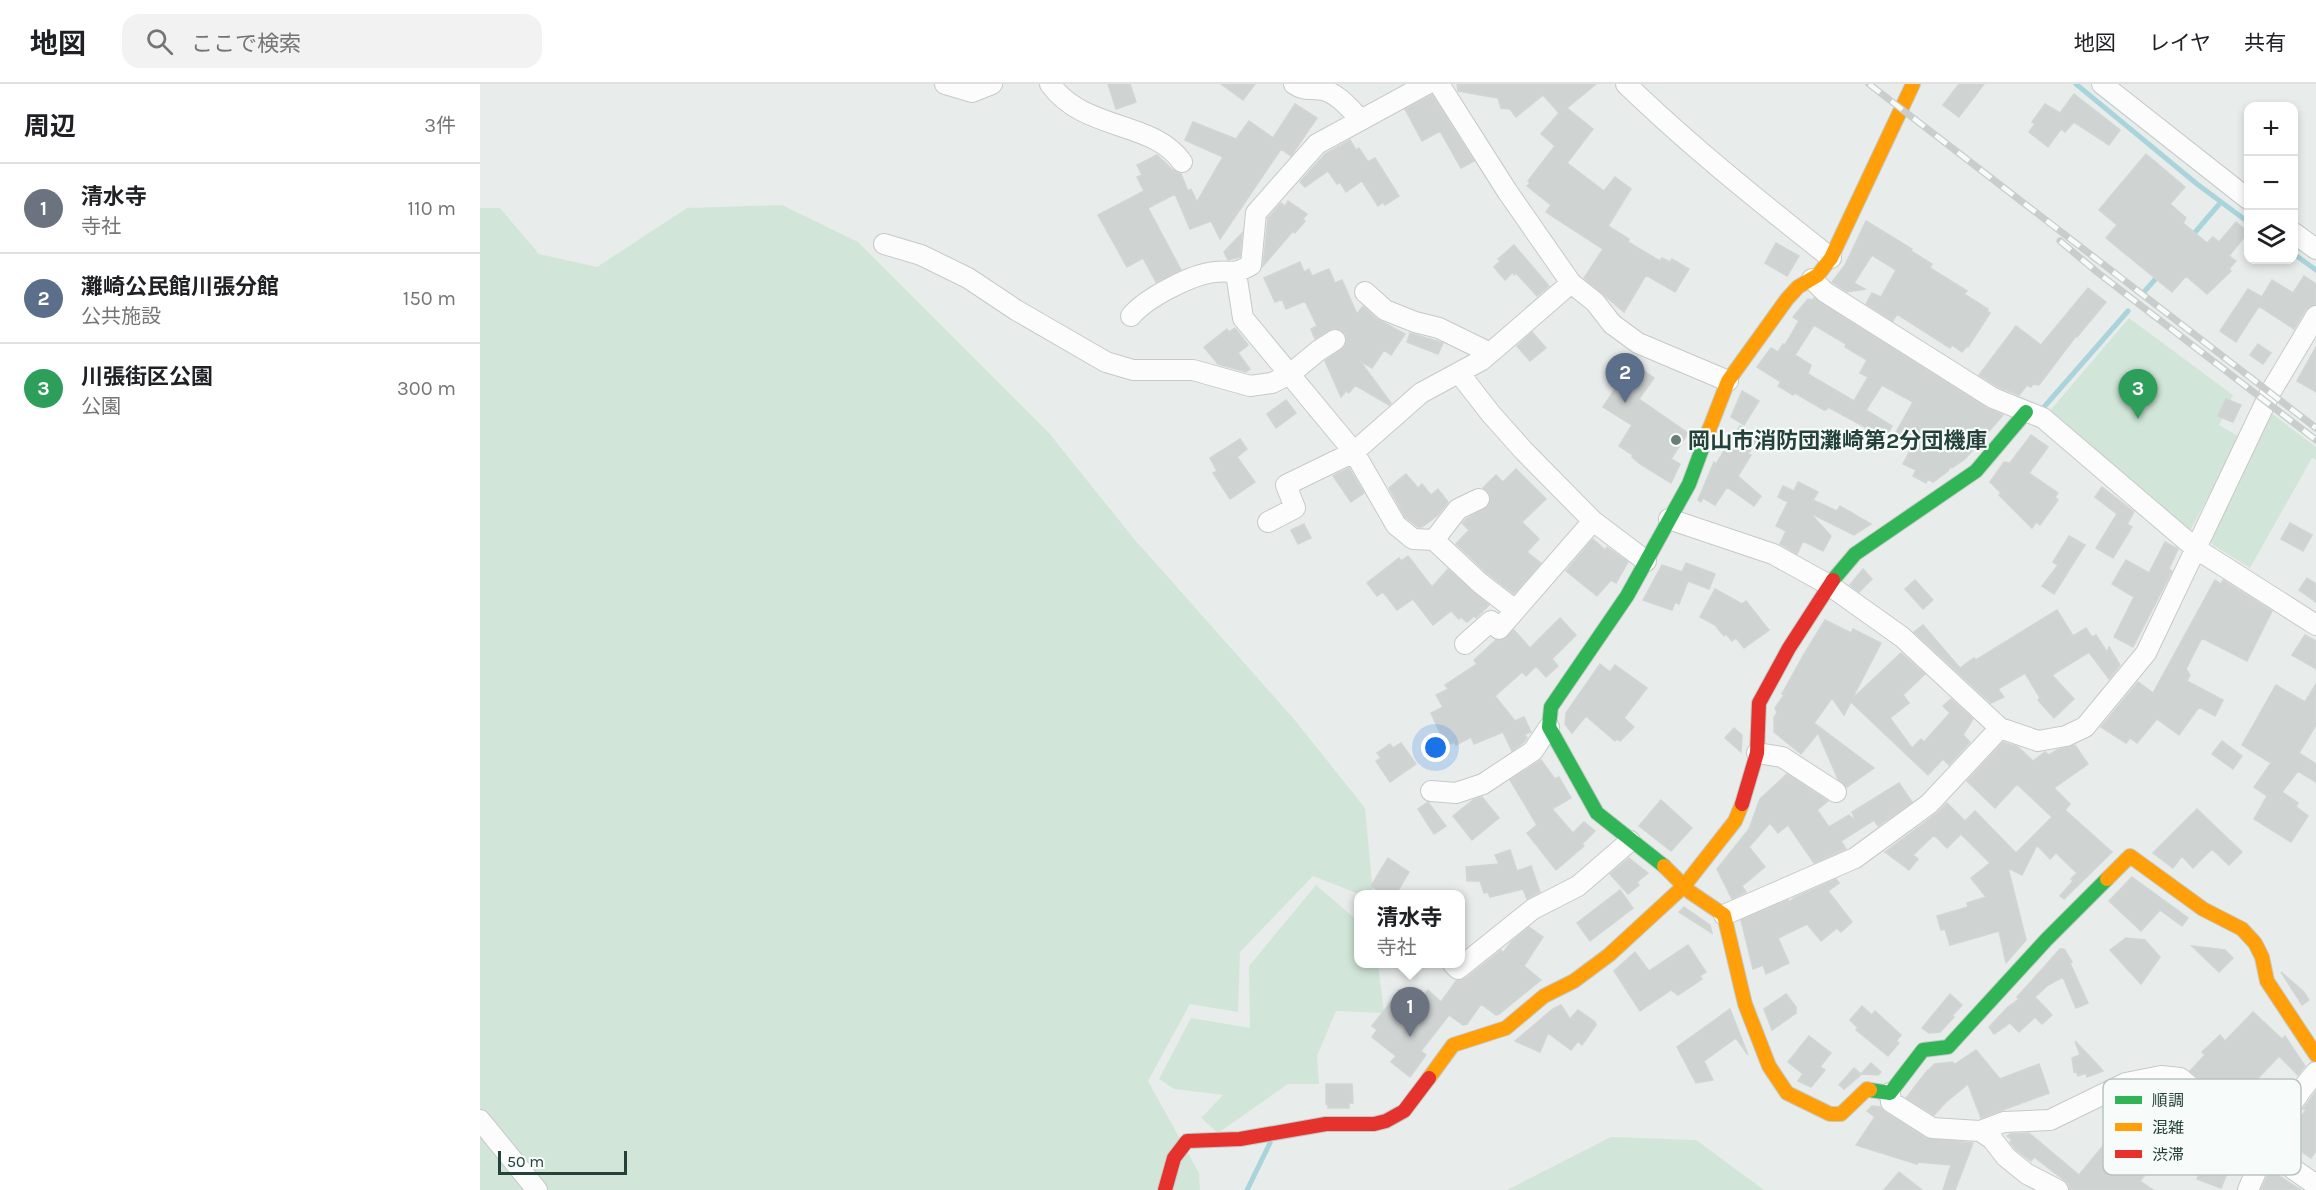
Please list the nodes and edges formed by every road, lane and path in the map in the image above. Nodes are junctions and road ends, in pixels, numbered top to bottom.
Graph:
1 (945, 84) edge
2 (992, 84) edge
3 (1050, 84) edge
4 (1294, 84) edge
5 (1437, 84) edge
6 (1626, 84) edge
7 (1913, 84) edge
8 (2102, 84) edge
9 (1361, 120) junction
10 (1182, 162) dead end
11 (2244, 196) edge
12 (2298, 236) edge
13 (884, 244) dead end
14 (2316, 249) edge
15 (1831, 258) junction
16 (1236, 273) junction
17 (1812, 279) junction
18 (1571, 283) junction
19 (1365, 292) dead end
20 (1131, 315) dead end
21 (2316, 316) edge
22 (1335, 340) dead end
23 (1490, 353) junction
24 (1459, 373) junction
25 (1290, 374) junction
26 (1728, 381) junction
27 (2026, 412) junction
28 (1354, 452) junction
29 (1479, 499) dead end
30 (1669, 519) junction
31 (1593, 521) junction
32 (1268, 522) dead end
33 (1434, 540) junction
34 (2195, 548) junction
35 (1646, 561) junction
36 (1829, 585) junction
37 (1515, 610) junction
38 (2316, 625) edge
39 (1465, 644) dead end
40 (1549, 727) junction
41 (2000, 728) junction
42 (1762, 754) junction
43 (1431, 791) dead end
44 (1836, 792) dead end
45 (1630, 841) junction
46 (1684, 886) junction
47 (1724, 915) junction
48 (1465, 963) edge
49 (2316, 1055) edge
50 (2316, 1072) edge
51 (2146, 1079) edge
52 (2181, 1079) edge
53 (2301, 1091) edge
54 (1890, 1093) junction
55 (2103, 1094) edge
56 (480, 1120) edge
57 (1980, 1131) junction
58 (2301, 1174) edge
59 (2255, 1175) edge
60 (2316, 1185) edge
61 (537, 1190) edge
62 (1165, 1190) edge
63 (2058, 1190) edge
64 (2248, 1190) edge

1 - 2 street
3 - 10 street
4 - 9 street
5 - 9 street
5 - 18 street
6 - 15 street
7 - 15 street
8 - 11 street
9 - 16 street
12 - 14 street
13 - 25 street
15 - 17 street
16 - 20 street
16 - 25 street
17 - 26 street
17 - 27 street
18 - 23 street
18 - 26 street
19 - 23 street
21 - 34 street
22 - 25 street
23 - 24 street
24 - 28 street
24 - 31 street
25 - 28 street
26 - 30 street
27 - 34 street
27 - 36 street
28 - 32 street
28 - 33 street
29 - 33 street
30 - 35 street
30 - 36 street
31 - 35 street
31 - 37 street
33 - 37 street
34 - 38 street
34 - 41 street
35 - 40 street
36 - 41 street
36 - 42 street
37 - 39 street
40 - 43 street
40 - 45 street
41 - 47 street
42 - 44 street
42 - 46 street
45 - 46 street
45 - 48 street
46 - 47 street
46 - 62 street
47 - 54 street
49 - 54 street
50 - 53 street
51 - 52 street
54 - 57 street
55 - 57 street
56 - 61 street
57 - 63 street
58 - 60 street
59 - 64 street

